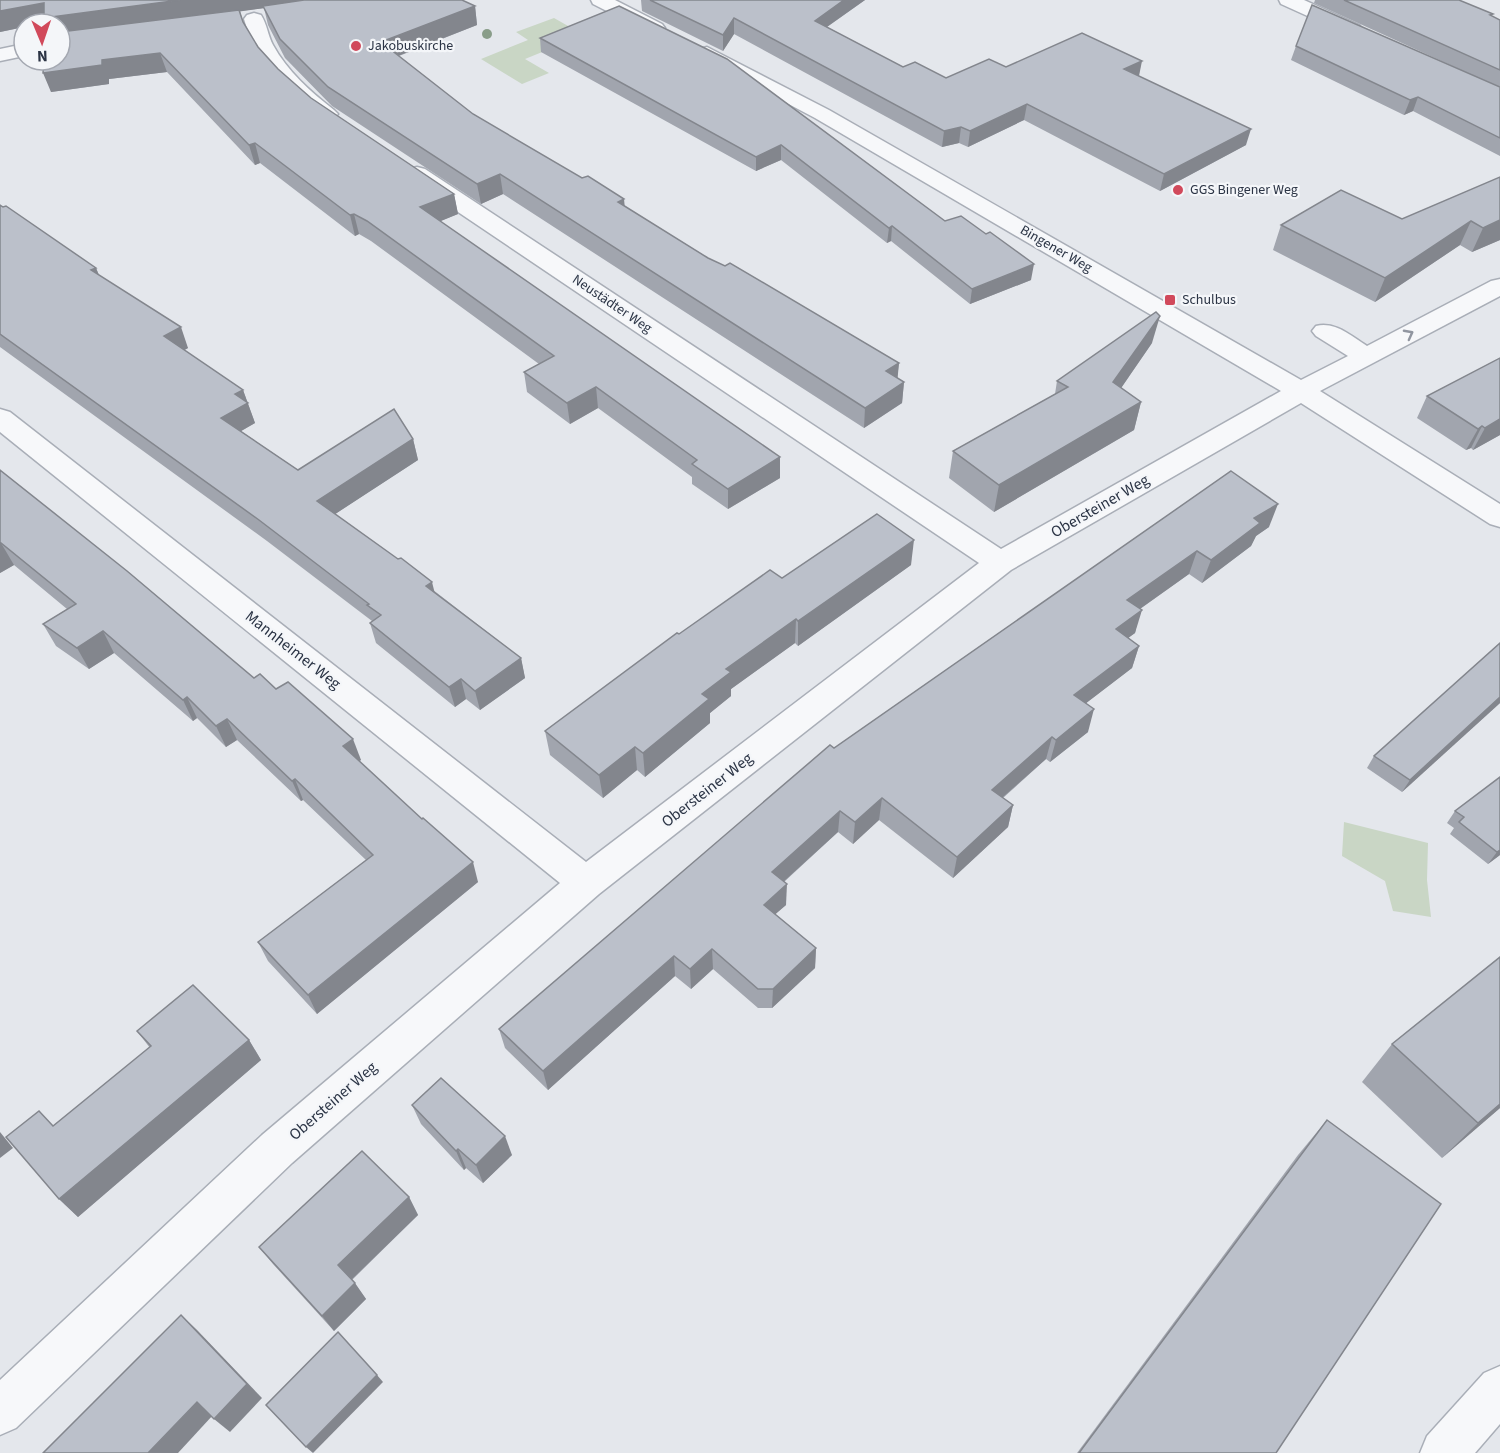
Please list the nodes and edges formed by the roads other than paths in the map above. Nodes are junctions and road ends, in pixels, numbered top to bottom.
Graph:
1 (600, 0) edge
2 (1288, 0) edge
3 (252, 17) dead end
4 (1372, 38) edge
5 (344, 125) edge
6 (393, 158) edge
7 (1500, 286) edge
8 (1324, 331) dead end
9 (1366, 356) junction
10 (1301, 391) junction
11 (0, 418) edge
12 (1500, 518) edge
13 (1000, 563) junction
14 (586, 883) junction
15 (1500, 1389) edge
16 (0, 1412) edge
17 (1444, 1453) edge

1 - 10 street, Bingener Weg
2 - 4 street
3 - 5 street
6 - 13 street, Neustädter Weg
9 -> 7 street, Obersteiner Weg
8 - 9 street
9 - 10 street, Obersteiner Weg
10 - 12 street, Bingener Weg
10 - 13 street, Obersteiner Weg
11 - 14 street, Mannheimer Weg
13 - 14 street, Obersteiner Weg
14 - 16 street, Obersteiner Weg
15 - 17 street

